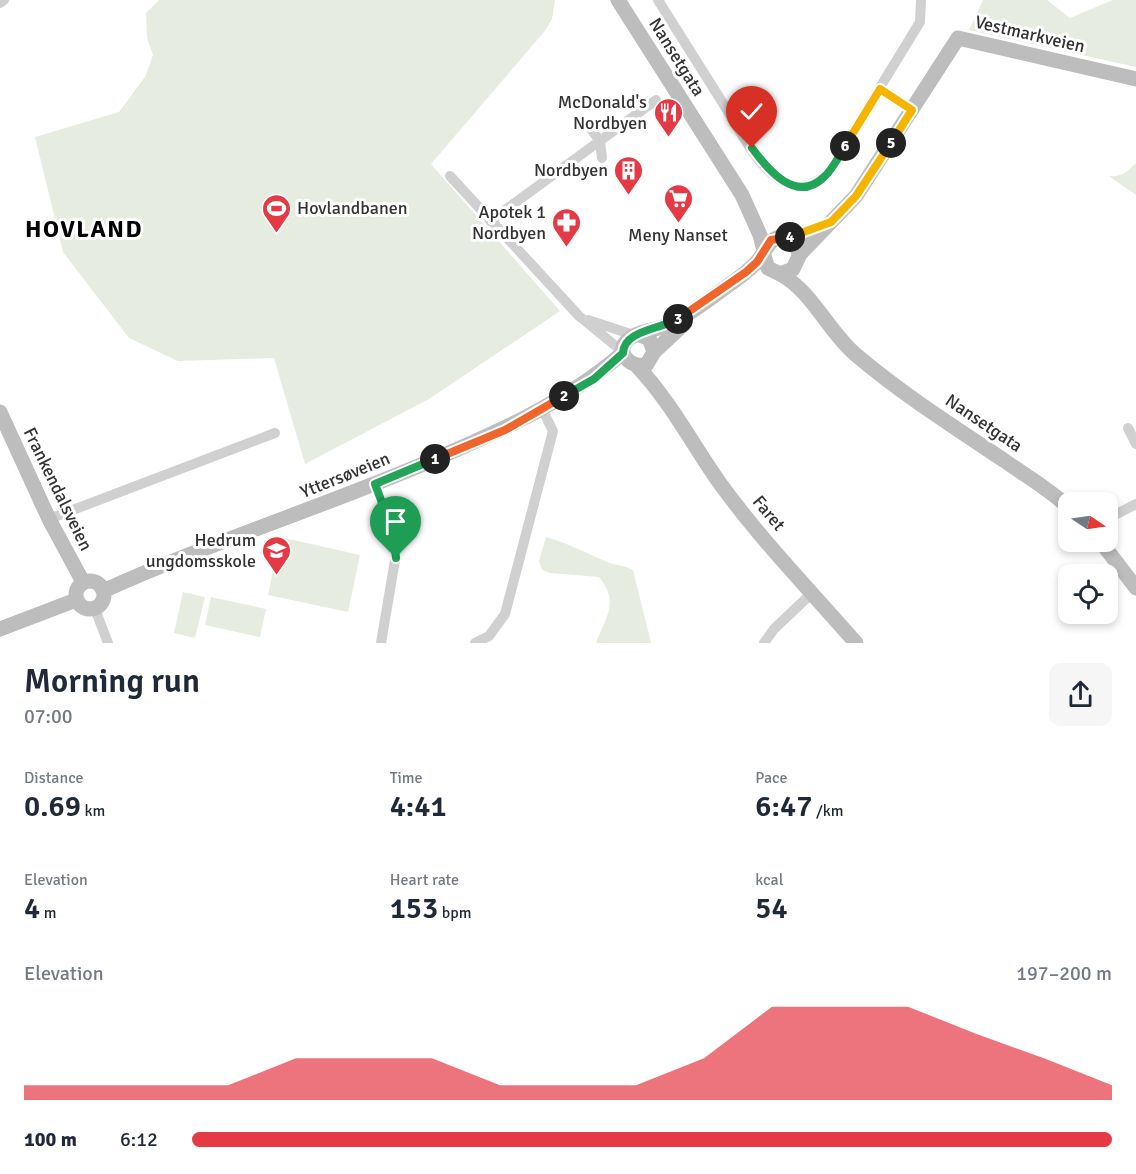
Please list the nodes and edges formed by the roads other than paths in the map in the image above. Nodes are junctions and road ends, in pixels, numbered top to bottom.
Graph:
1 (4, 0) edge
2 (618, 0) edge
3 (658, 0) edge
4 (921, 0) edge
5 (0, 3) edge
6 (1136, 79) edge
7 (880, 89) junction
8 (656, 100) dead end
9 (912, 110) junction
10 (587, 124) dead end
11 (600, 141) junction
12 (602, 158) dead end
13 (450, 176) dead end
14 (742, 195) junction
15 (490, 221) junction
16 (831, 222) junction
17 (785, 237) junction
18 (764, 252) junction
19 (800, 257) junction
20 (776, 272) junction
21 (579, 316) junction
22 (637, 335) junction
23 (654, 354) junction
24 (629, 359) junction
25 (878, 372) junction
26 (665, 397) junction
27 (542, 409) junction
28 (0, 412) edge
29 (1128, 428) dead end
30 (274, 433) dead end
31 (1136, 444) edge
32 (375, 484) junction
33 (1058, 500) edge
34 (1136, 504) edge
35 (1118, 513) edge
36 (49, 519) junction
37 (1109, 552) edge
38 (83, 582) junction
39 (1136, 588) edge
40 (103, 591) junction
41 (812, 593) junction
42 (76, 600) junction
43 (95, 609) junction
44 (0, 629) edge
45 (108, 643) edge
46 (381, 643) edge
47 (476, 643) edge
48 (764, 643) edge
49 (856, 643) edge

1 - 5 street
2 - 14 main road, Nansetgata
3 - 7 street
4 - 7 street
6 - 9 main road, Vestmarkveien
7 - 9 street
8 - 11 street
9 - 16 main road, Vestmarkveien
10 - 11 street
11 - 12 street
11 - 15 street
13 - 15 street
14 - 17 main road, Nansetgata
14 - 18 main road, Nansetgata
15 - 21 street
16 - 17 main road, Vestmarkveien
16 - 19 main road, Vestmarkveien
17 - 18 main road
17 - 19 main road
18 - 20 main road
18 - 22 main road
19 - 20 main road
19 - 25 main road, Nansetgata
20 - 23 main road
20 - 25 main road, Nansetgata
21 - 22 street
21 - 24 street
22 - 23 main road
22 - 24 main road
23 - 24 main road
23 - 26 main road, Faret
24 - 26 main road, Faret
24 - 27 main road, Yttersøveien
25 - 33 main road, Nansetgata
26 - 41 main road, Faret
27 - 32 main road, Yttersøveien
27 - 47 street
28 - 36 main road, Frankendalsveien
29 - 31 street
30 - 36 street
32 - 40 main road, Yttersøveien
32 - 46 street
34 - 35 street
36 - 38 main road, Frankendalsveien
37 - 39 main road
38 - 40 main road
38 - 42 main road
40 - 43 main road
41 - 48 street
41 - 49 main road, Faret
42 - 43 main road
42 - 44 main road
43 - 45 street

